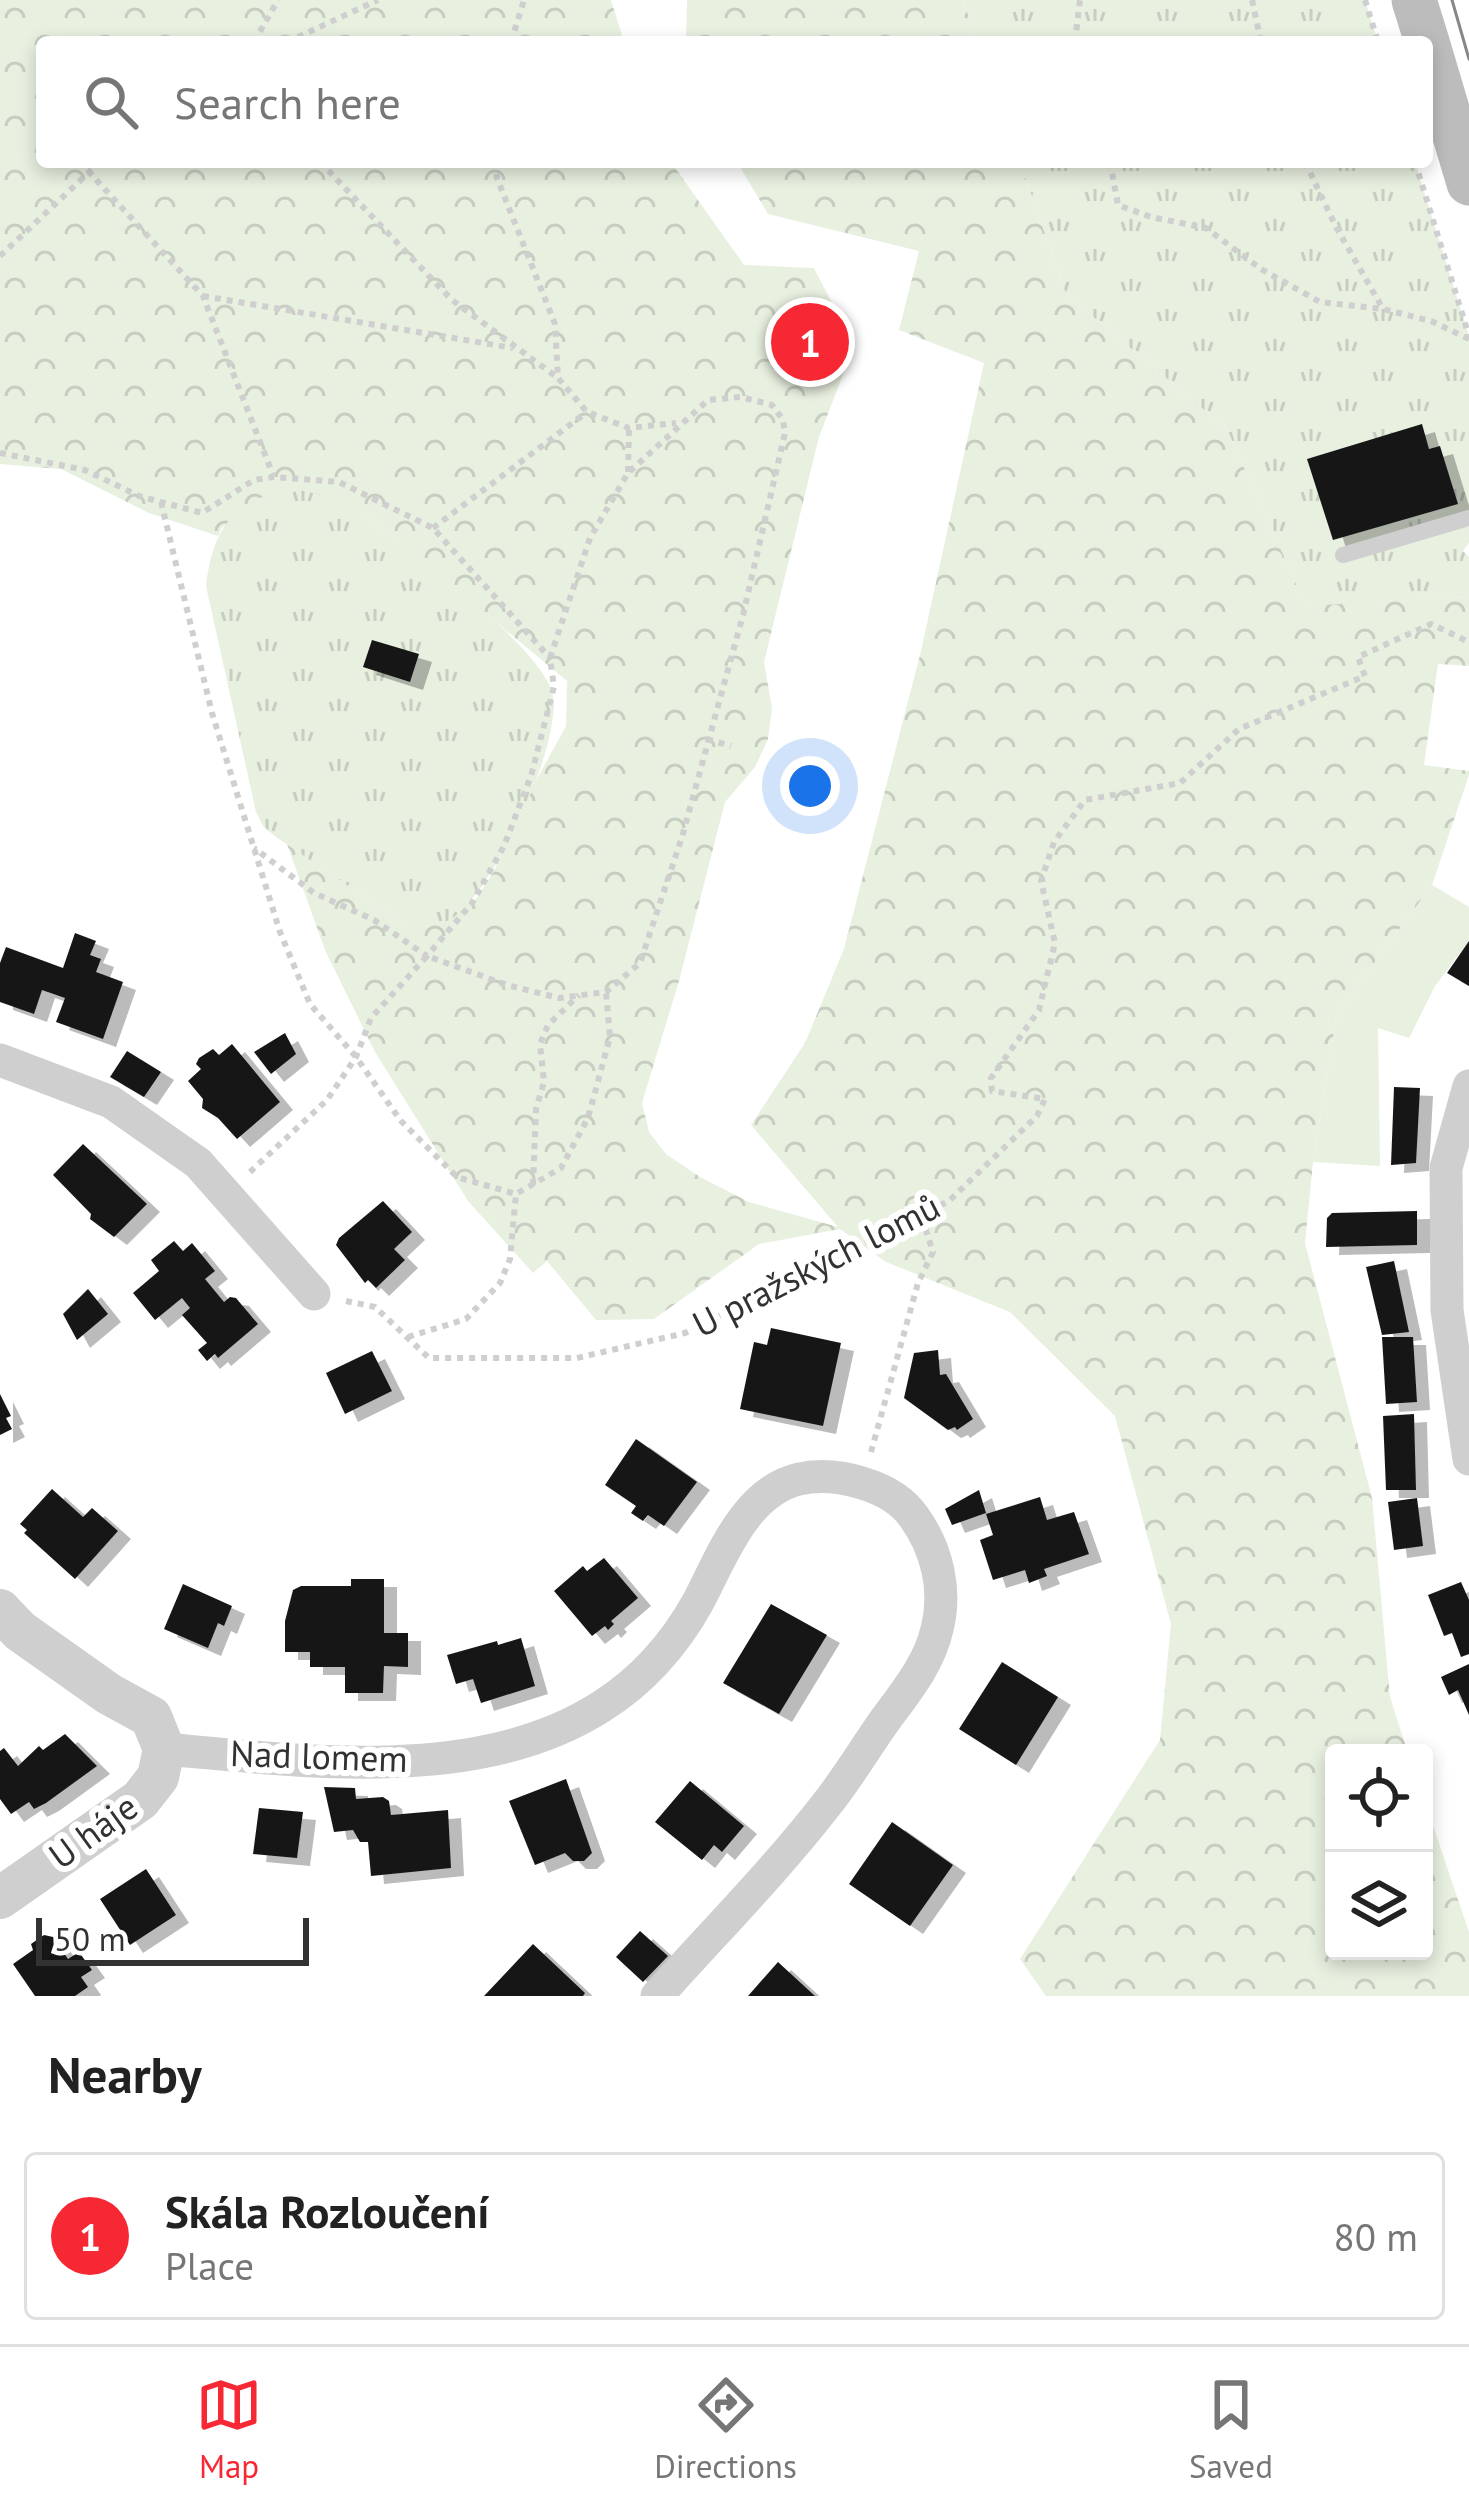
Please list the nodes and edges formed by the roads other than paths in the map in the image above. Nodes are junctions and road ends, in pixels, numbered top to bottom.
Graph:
1 (1414, 0) edge
2 (1425, 36) edge
3 (1433, 62) edge
4 (1469, 183) edge
5 (1469, 518) edge
6 (1343, 555) dead end
7 (0, 1060) edge
8 (1469, 1086) edge
9 (314, 1294) road end
10 (1469, 1459) edge
11 (0, 1610) edge
12 (164, 1749) junction
13 (0, 1898) edge
14 (657, 1996) edge

1 - 2 main road
3 - 4 main road
5 - 6 lane
7 - 9 street
8 - 10 street
11 - 12 street
12 - 13 street, U háje
12 - 14 street, Nad lomem

